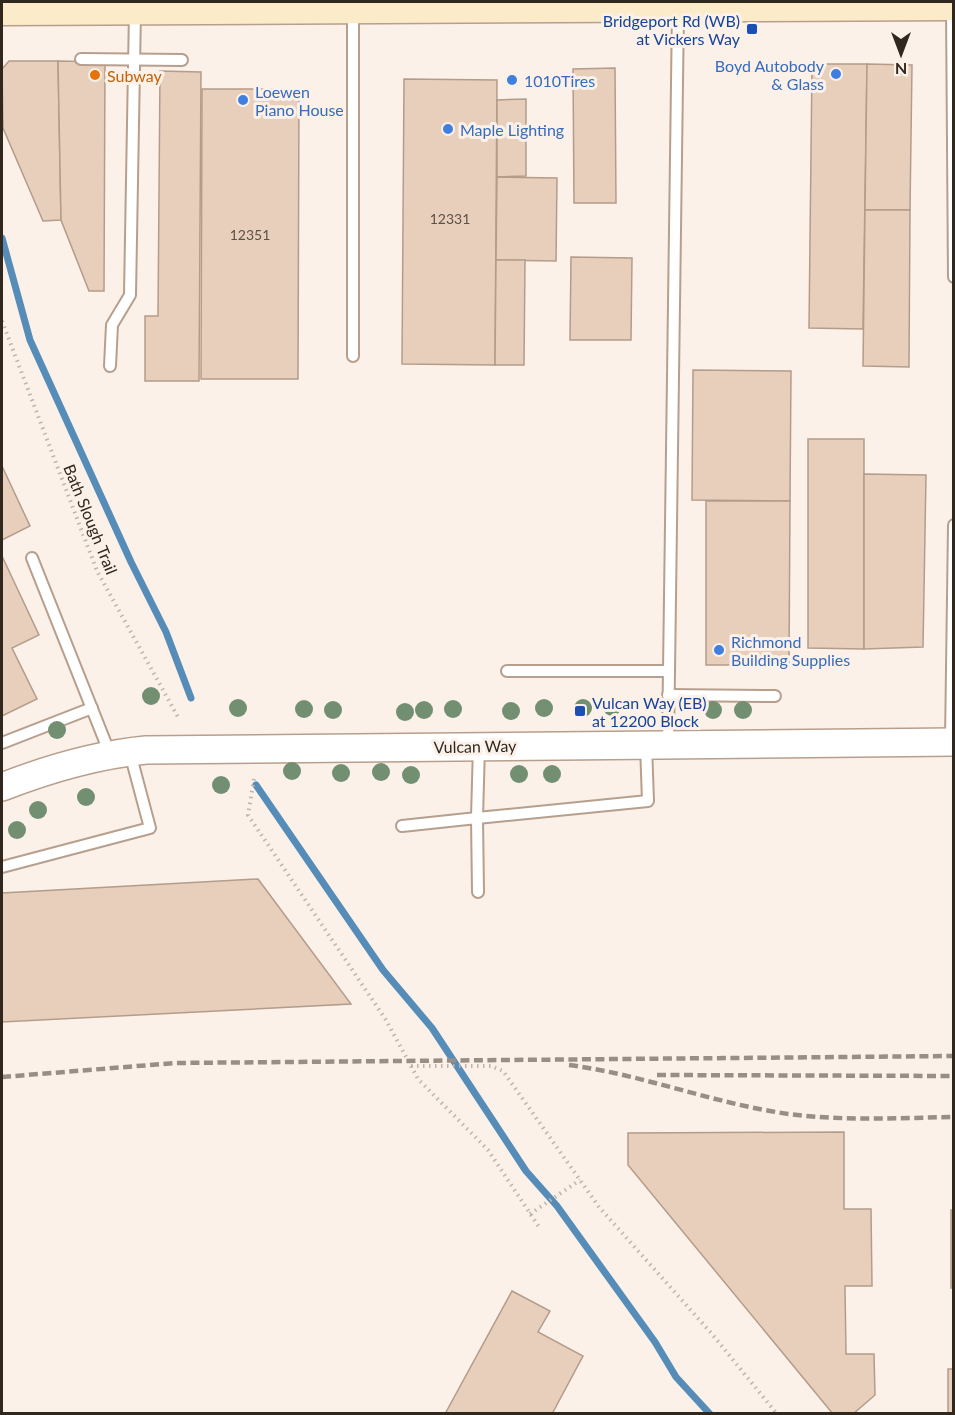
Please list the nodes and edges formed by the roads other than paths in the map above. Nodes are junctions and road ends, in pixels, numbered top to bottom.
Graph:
1 (779, 4) edge
2 (953, 5) edge
3 (678, 6) junction
4 (353, 8) junction
5 (135, 9) junction
6 (2, 10) edge
7 (81, 59) dead end
8 (133, 60) junction
9 (182, 60) dead end
10 (954, 277) edge
11 (353, 356) dead end
12 (110, 366) dead end
13 (954, 525) edge
14 (32, 558) dead end
15 (507, 671) dead end
16 (669, 671) junction
17 (668, 695) junction
18 (775, 696) dead end
19 (92, 708) junction
20 (952, 742) edge
21 (2, 743) edge
22 (657, 744) junction
23 (479, 746) junction
24 (120, 753) junction
25 (2, 787) edge
26 (477, 818) junction
27 (402, 826) dead end
28 (2, 867) edge
29 (478, 892) dead end

1 - 2 main road
1 - 3 main road
2 - 10 lane
3 - 4 main road
3 - 16 lane
4 - 5 main road
4 - 11 lane
5 - 6 main road
5 - 8 lane
7 - 8 lane
8 - 9 lane
8 - 12 lane
13 - 20 lane
14 - 19 lane
15 - 16 lane
16 - 17 lane
17 - 18 lane
17 - 22 lane
19 - 21 lane
19 - 24 lane
20 - 22 street, Vulcan Way
22 - 23 street, Vulcan Way
22 - 26 lane
23 - 24 street, Vulcan Way
23 - 26 lane
24 - 25 street, Vulcan Way
24 - 28 lane
26 - 27 lane
26 - 29 lane

